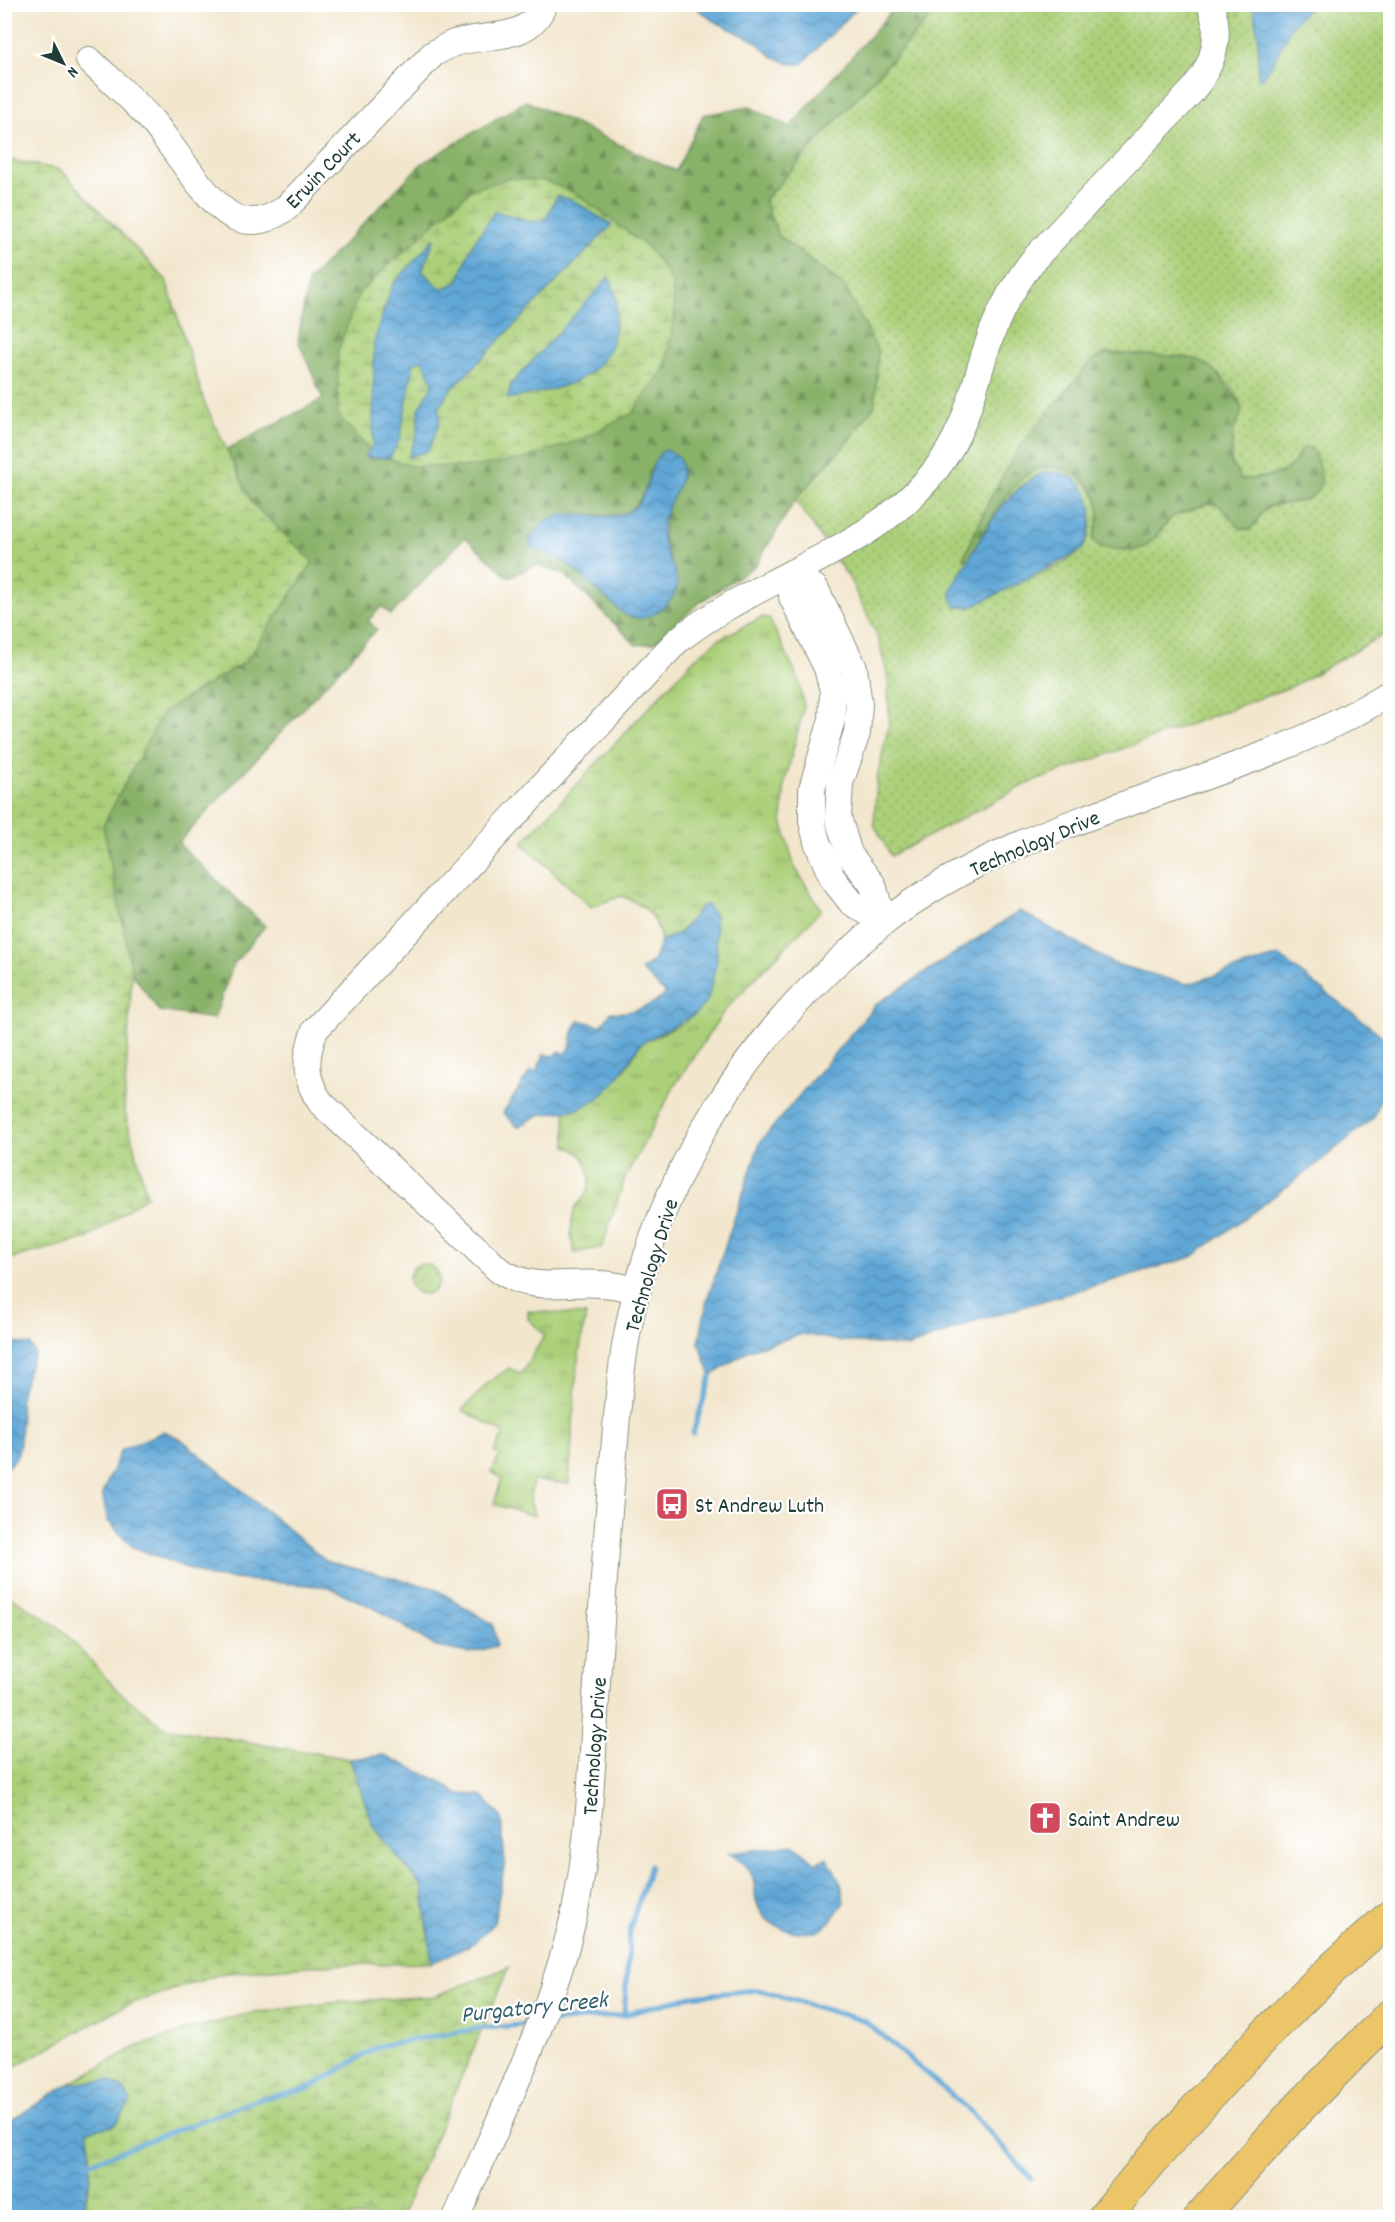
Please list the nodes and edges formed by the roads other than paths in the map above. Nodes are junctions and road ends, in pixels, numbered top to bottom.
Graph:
1 (544, 4) edge
2 (1210, 4) edge
3 (89, 60) dead end
4 (792, 573) junction
5 (1390, 693) edge
6 (883, 922) junction
7 (638, 1290) junction
8 (1390, 1917) edge
9 (1390, 2016) edge
10 (1238, 2175) junction
11 (456, 2217) edge
12 (1104, 2217) edge
13 (1200, 2217) edge
14 (1210, 2217) edge

1 - 3 street, Erwin Court
2 - 4 street
4 - 6 street
4 - 7 street
5 - 6 street, Technology Drive
6 - 7 street, Technology Drive
7 - 11 street, Technology Drive
8 - 12 highway
9 - 10 highway
10 - 13 highway
10 - 14 highway

